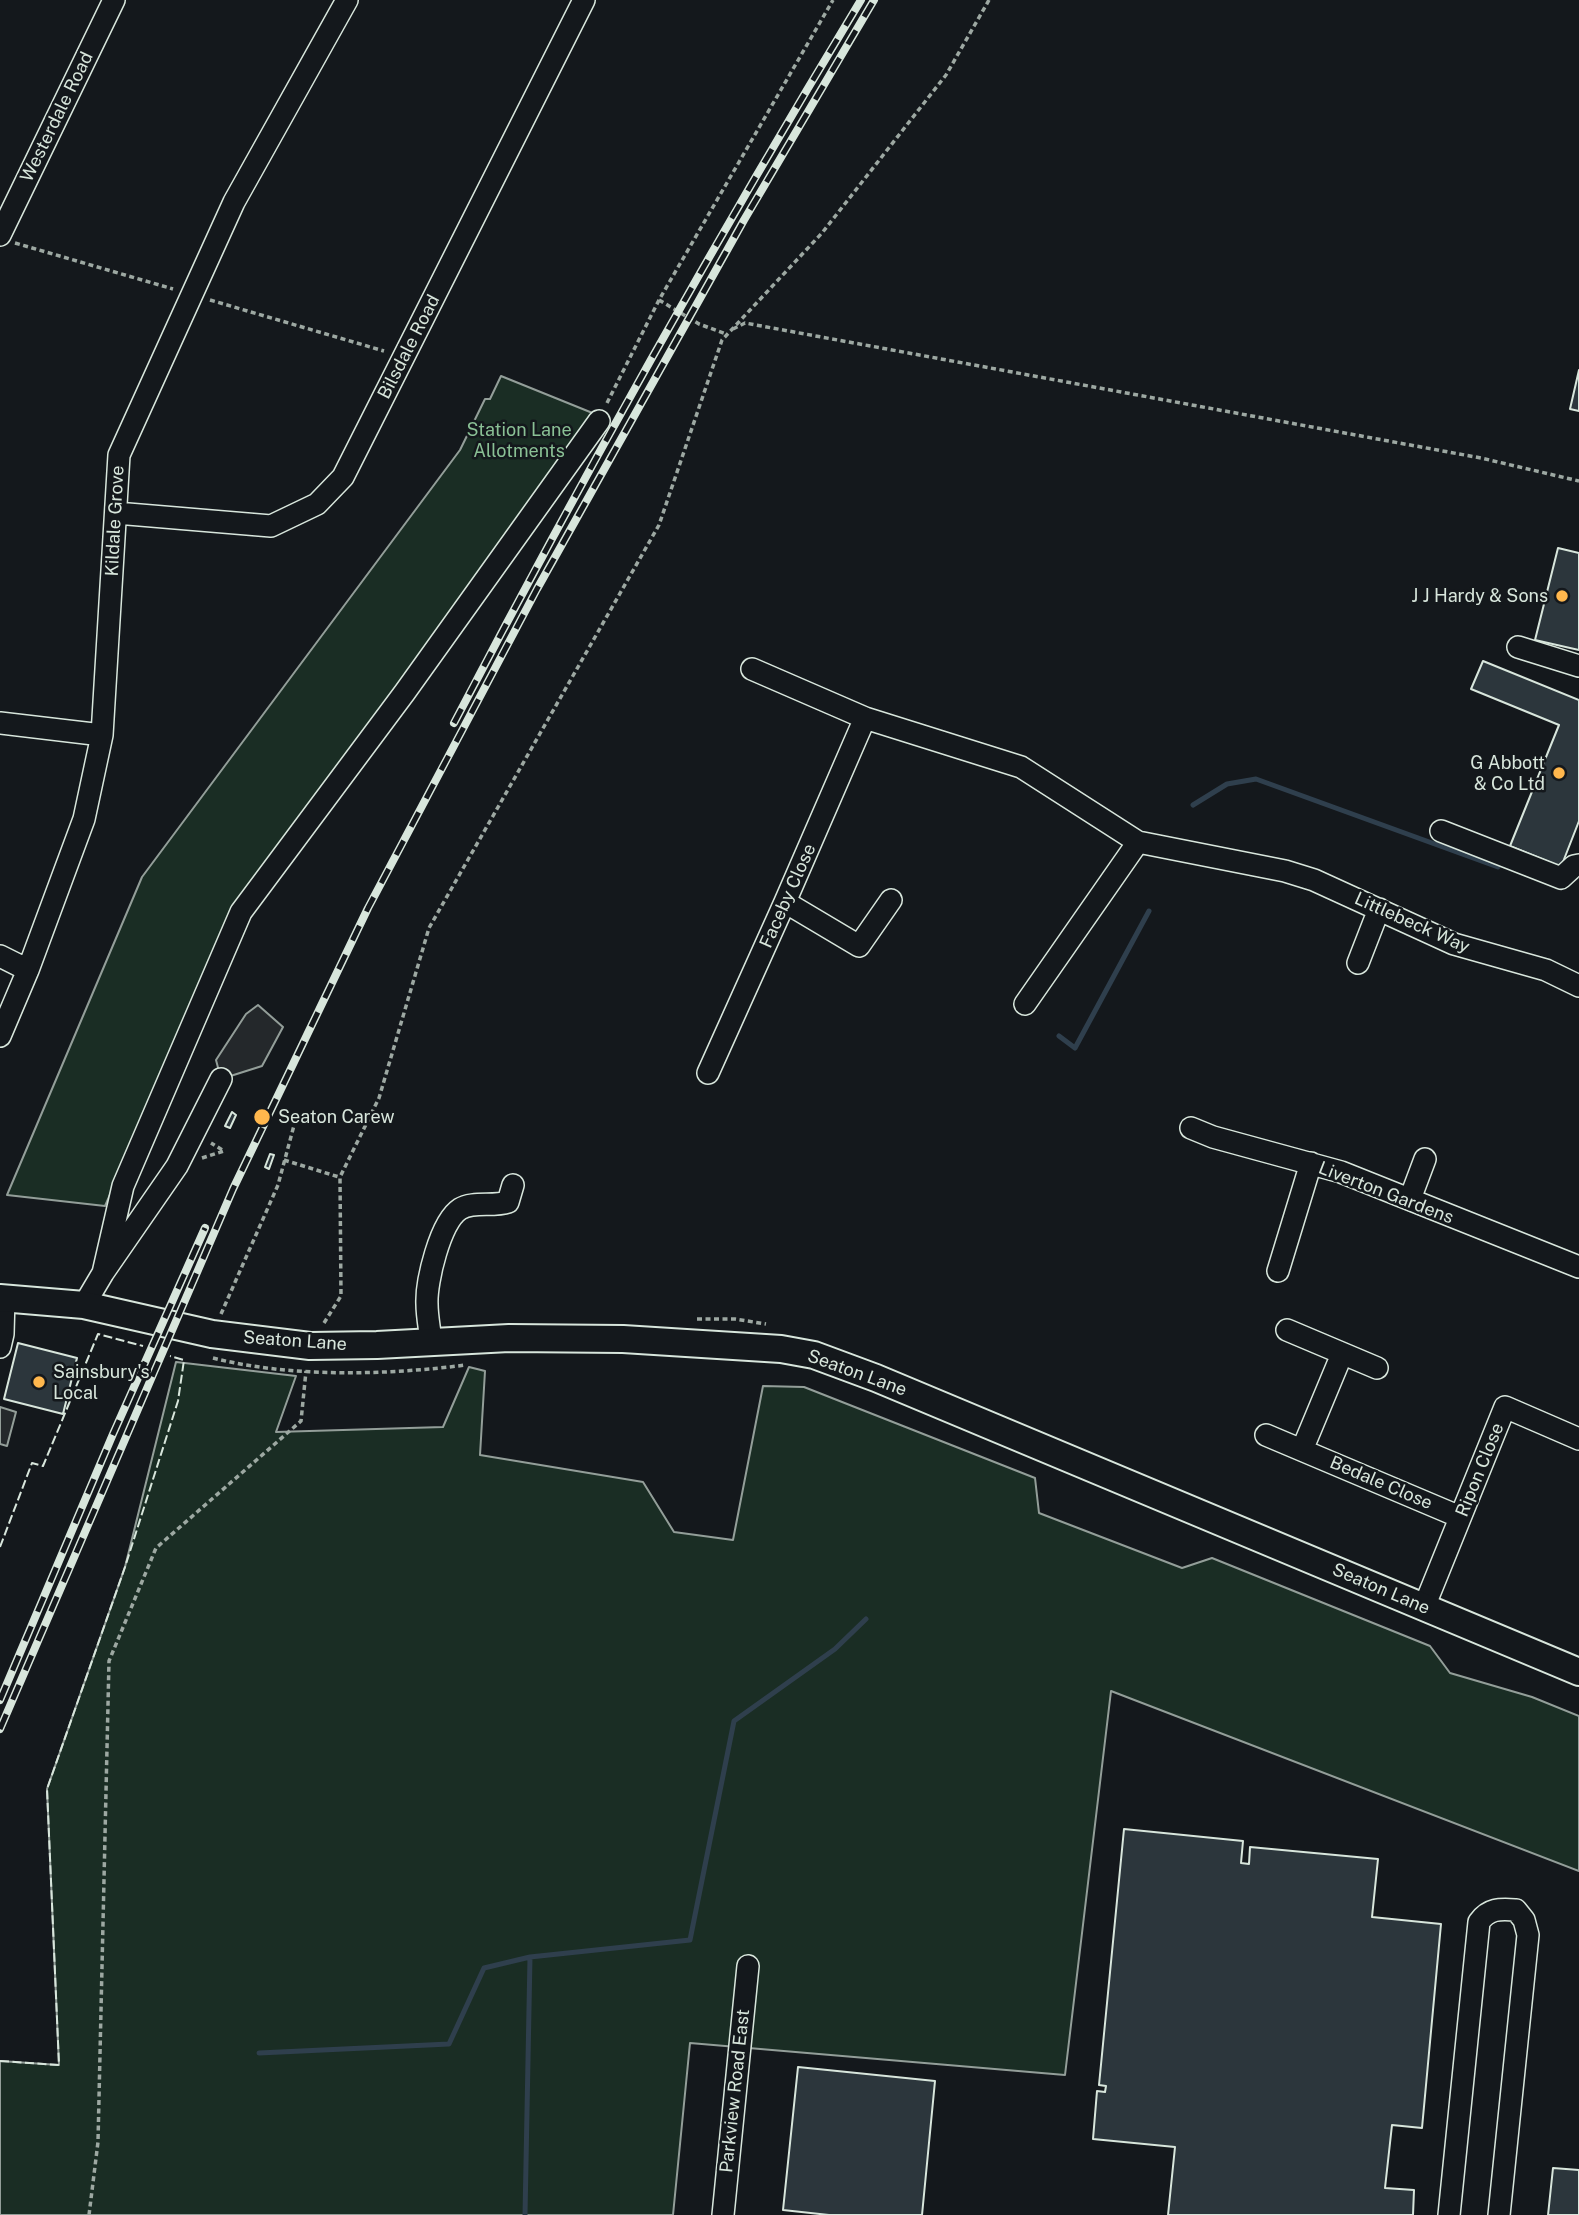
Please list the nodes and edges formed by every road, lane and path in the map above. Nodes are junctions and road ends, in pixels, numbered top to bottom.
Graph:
1 (114, 0) edge
2 (347, 0) edge
3 (584, 0) edge
4 (833, 0) edge
5 (989, 0) edge
6 (0, 235) edge
7 (659, 300) junction
8 (729, 332) junction
9 (598, 421) joint
10 (1579, 481) edge
11 (116, 513) junction
12 (1518, 647) dead end
13 (1579, 666) edge
14 (751, 669) dead end
15 (865, 718) junction
16 (0, 723) edge
17 (103, 735) junction
18 (1441, 831) dead end
19 (1138, 842) junction
20 (1579, 865) edge
21 (891, 900) dead end
22 (785, 902) junction
23 (1379, 909) junction
24 (0, 956) edge
25 (1358, 963) dead end
26 (28, 970) junction
27 (1579, 986) edge
28 (1025, 1004) dead end
29 (0, 1036) edge
30 (708, 1073) dead end
31 (221, 1079) dead end
32 (282, 1116) dead end
33 (1191, 1128) dead end
34 (1425, 1159) dead end
35 (284, 1160) junction
36 (1311, 1163) junction
37 (340, 1177) junction
38 (513, 1185) dead end
39 (1410, 1199) junction
40 (1579, 1267) edge
41 (1278, 1271) dead end
42 (103, 1273) junction
43 (2, 1298) edge
44 (85, 1306) junction
45 (693, 1320) dead end
46 (217, 1323) dead end
47 (771, 1324) dead end
48 (1287, 1330) dead end
49 (319, 1332) dead end
50 (431, 1342) junction
51 (0, 1347) edge
52 (1342, 1354) junction
53 (1377, 1368) dead end
54 (306, 1371) dead end
55 (1266, 1435) dead end
56 (1579, 1439) edge
57 (1302, 1450) junction
58 (1461, 1517) junction
59 (1424, 1607) junction
60 (1579, 1672) edge
61 (748, 1966) dead end
62 (89, 2215) edge
63 (723, 2215) edge
64 (1449, 2215) edge
65 (1499, 2215) edge

1 - 6 street, Westerdale Road
2 - 11 street, Kildale Grove
3 - 11 street, Bilsdale Road
4 - 7 path
5 - 8 path
7 - 8 path
7 - 9 path
8 - 10 path
8 - 37 path
9 - 42 street
11 - 17 street, Kildale Grove
12 - 13 street
14 - 15 street
15 - 19 street
15 - 22 street, Faceby Close
16 - 17 street
17 - 26 street, Kildale Grove
18 - 20 street
19 - 23 street, Littlebeck Way
19 - 28 street
21 - 22 street
22 - 30 street, Faceby Close
23 - 25 street
23 - 27 street, Littlebeck Way
24 - 26 street
26 - 29 street, Kildale Grove
31 - 42 street
32 - 35 path
33 - 36 street, Liverton Gardens
34 - 39 street
35 - 37 path
35 - 46 path
36 - 39 street, Liverton Gardens
36 - 41 street
37 - 49 path
38 - 50 street
39 - 40 street, Liverton Gardens
42 - 44 street
43 - 44 main road, Seaton Lane
43 - 51 street
44 - 50 main road, Seaton Lane
45 - 47 path
48 - 52 street
50 - 59 main road, Seaton Lane
52 - 53 street
52 - 57 street
54 - 62 path
55 - 57 street, Bedale Close
56 - 58 street, Ripon Close
57 - 58 street, Bedale Close
58 - 59 street, Ripon Close
59 - 60 main road, Seaton Lane
61 - 63 street, Parkview Road East
64 - 65 street

